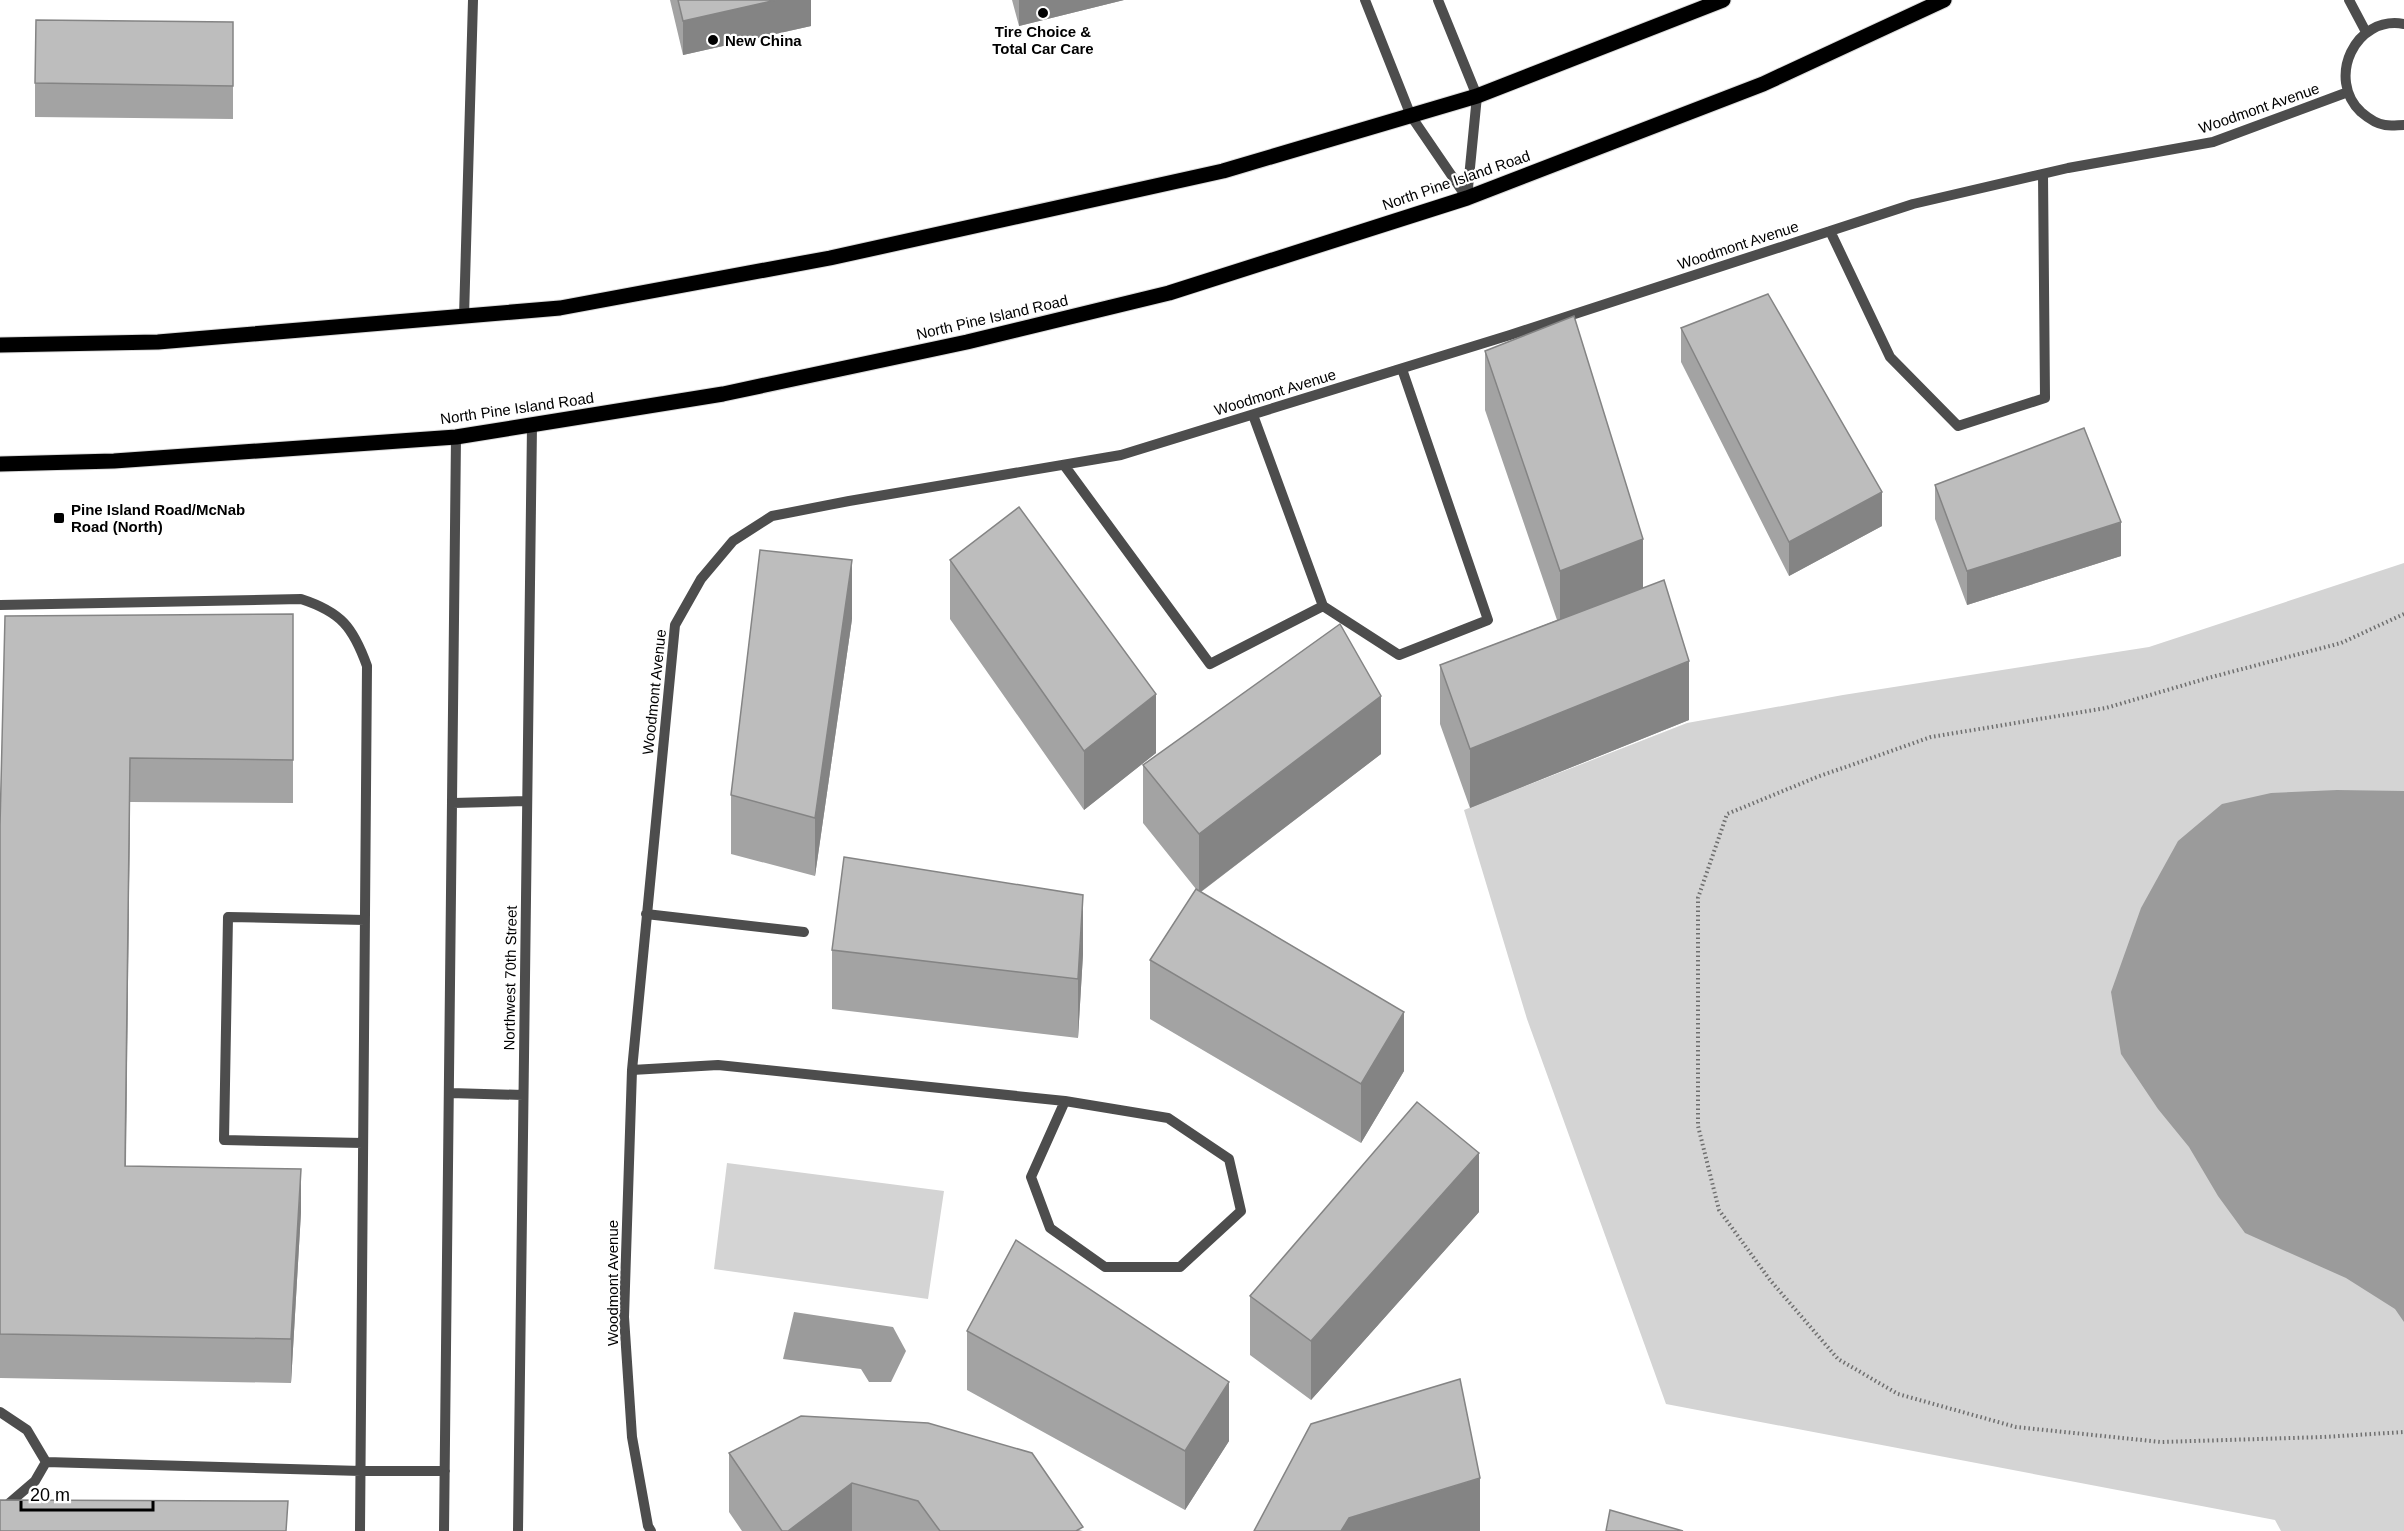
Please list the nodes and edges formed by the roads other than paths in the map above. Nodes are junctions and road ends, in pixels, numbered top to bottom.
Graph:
1 (473, 0) edge
2 (1365, 0) edge
3 (1438, 0) edge
4 (1723, 0) edge
5 (1944, 0) edge
6 (2349, 0) edge
7 (2404, 24) edge
8 (2366, 32) junction
9 (2348, 92) junction
10 (1477, 96) junction
11 (1411, 116) junction
12 (2404, 125) edge
13 (2043, 174) junction
14 (1467, 198) junction
15 (1830, 231) junction
16 (464, 317) junction
17 (0, 345) edge
18 (1402, 369) junction
19 (1253, 415) junction
20 (532, 425) junction
21 (456, 437) junction
22 (0, 464) edge
23 (1064, 465) junction
24 (0, 605) edge
25 (1323, 606) junction
26 (527, 801) junction
27 (453, 803) junction
28 (646, 914) junction
29 (365, 920) junction
30 (804, 932) dead end
31 (632, 1070) junction
32 (450, 1093) junction
33 (524, 1095) junction
34 (1065, 1101) junction
35 (363, 1143) junction
36 (0, 1412) edge
37 (46, 1462) junction
38 (360, 1471) junction
39 (445, 1471) junction
40 (0, 1511) edge
41 (360, 1531) edge
42 (444, 1531) edge
43 (518, 1531) edge
44 (651, 1531) edge

1 - 16 street
2 - 11 street
3 - 10 street
4 - 10 main road
5 - 14 main road, North Pine Island Road
6 - 8 street
7 - 8 street
8 - 9 street
9 - 12 street
9 - 13 street, Woodmont Avenue
10 - 11 main road
10 - 14 street
11 - 14 street
11 - 16 main road
13 - 15 street, Woodmont Avenue
13 - 15 street
14 - 20 main road, North Pine Island Road
15 - 18 street, Woodmont Avenue
16 - 17 main road
18 - 19 street, Woodmont Avenue
18 - 25 street
19 - 23 street, Woodmont Avenue
19 - 25 street
20 - 21 main road, North Pine Island Road
20 - 26 street, Northwest 70th Street
21 - 22 main road, North Pine Island Road
21 - 27 street
23 - 25 street
23 - 28 street, Woodmont Avenue
24 - 29 street
26 - 27 street
26 - 33 street, Northwest 70th Street
27 - 32 street
28 - 30 street
28 - 31 street, Woodmont Avenue
29 - 35 street
29 - 35 street
31 - 34 street
31 - 44 street, Woodmont Avenue
32 - 33 street
32 - 39 street
33 - 43 street, Northwest 70th Street
34 - 34 street
35 - 38 street
36 - 37 street
37 - 38 street
37 - 40 street
38 - 39 street
38 - 41 street
39 - 42 street

